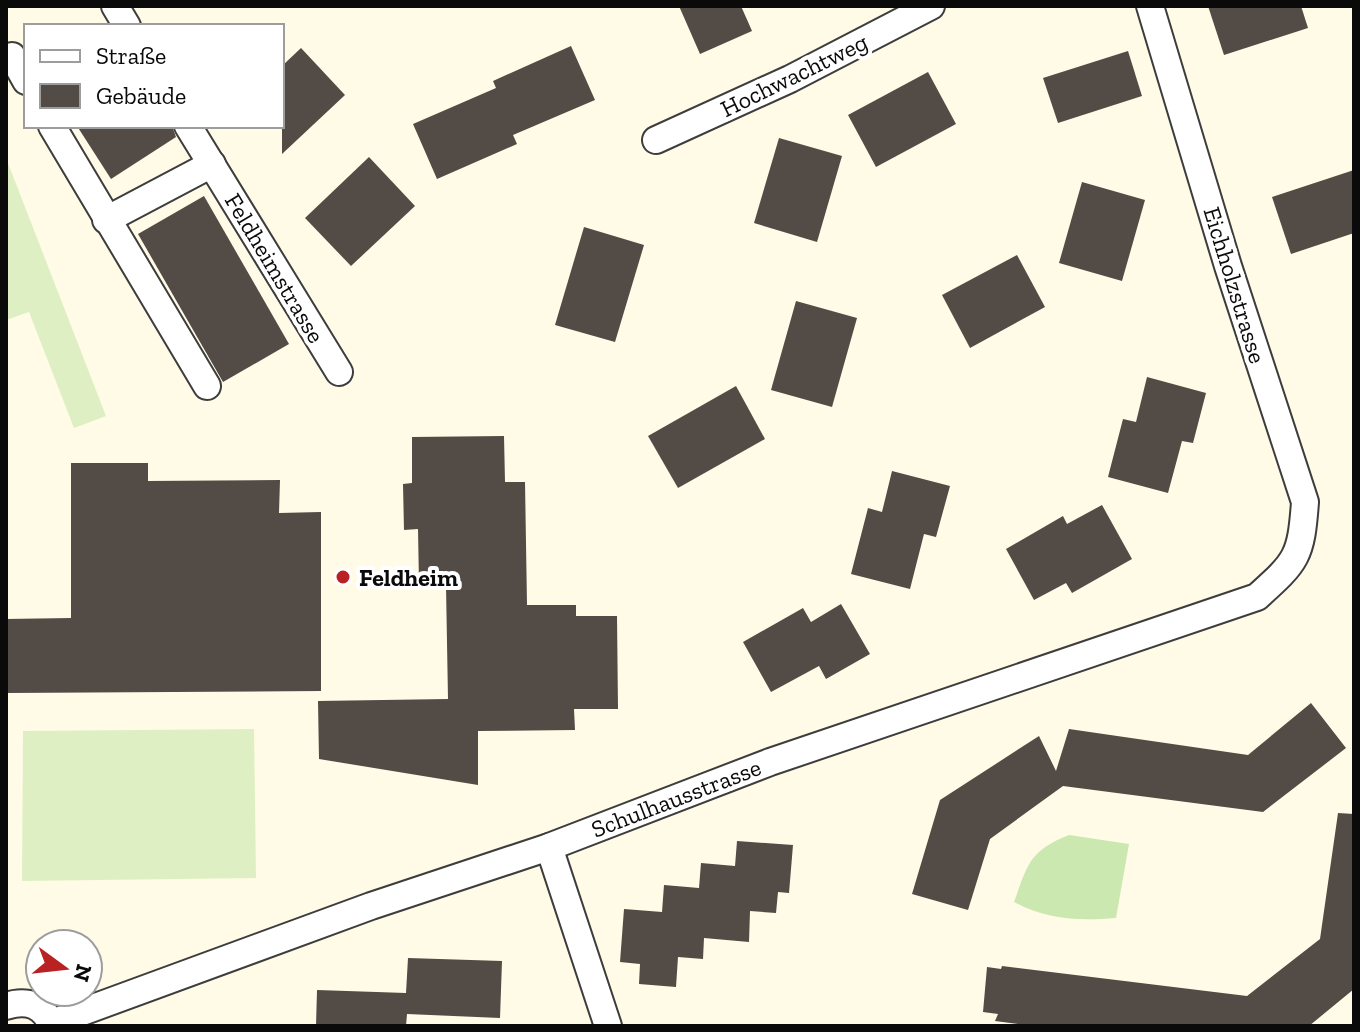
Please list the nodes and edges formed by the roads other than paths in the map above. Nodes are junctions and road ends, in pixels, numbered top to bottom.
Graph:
1 (115, 6) edge
2 (931, 6) edge
3 (1150, 6) edge
4 (126, 24) edge
5 (12, 56) dead end
6 (24, 77) edge
7 (53, 128) edge
8 (189, 128) edge
9 (656, 140) dead end
10 (212, 164) junction
11 (106, 220) junction
12 (339, 372) dead end
13 (207, 386) dead end
14 (1294, 565) joint
15 (549, 847) junction
16 (6, 1005) edge
17 (52, 1024) edge
18 (608, 1026) edge

1 - 4 street
2 - 9 street, Hochwachtweg
3 - 14 street, Eichholzstrasse
5 - 6 street
7 - 11 street
8 - 10 street, Feldheimstrasse
10 - 11 street
10 - 12 street, Feldheimstrasse
11 - 13 street
14 - 15 street, Schulhausstrasse
15 - 17 street, Schulhausstrasse
15 - 18 street
16 - 17 street

